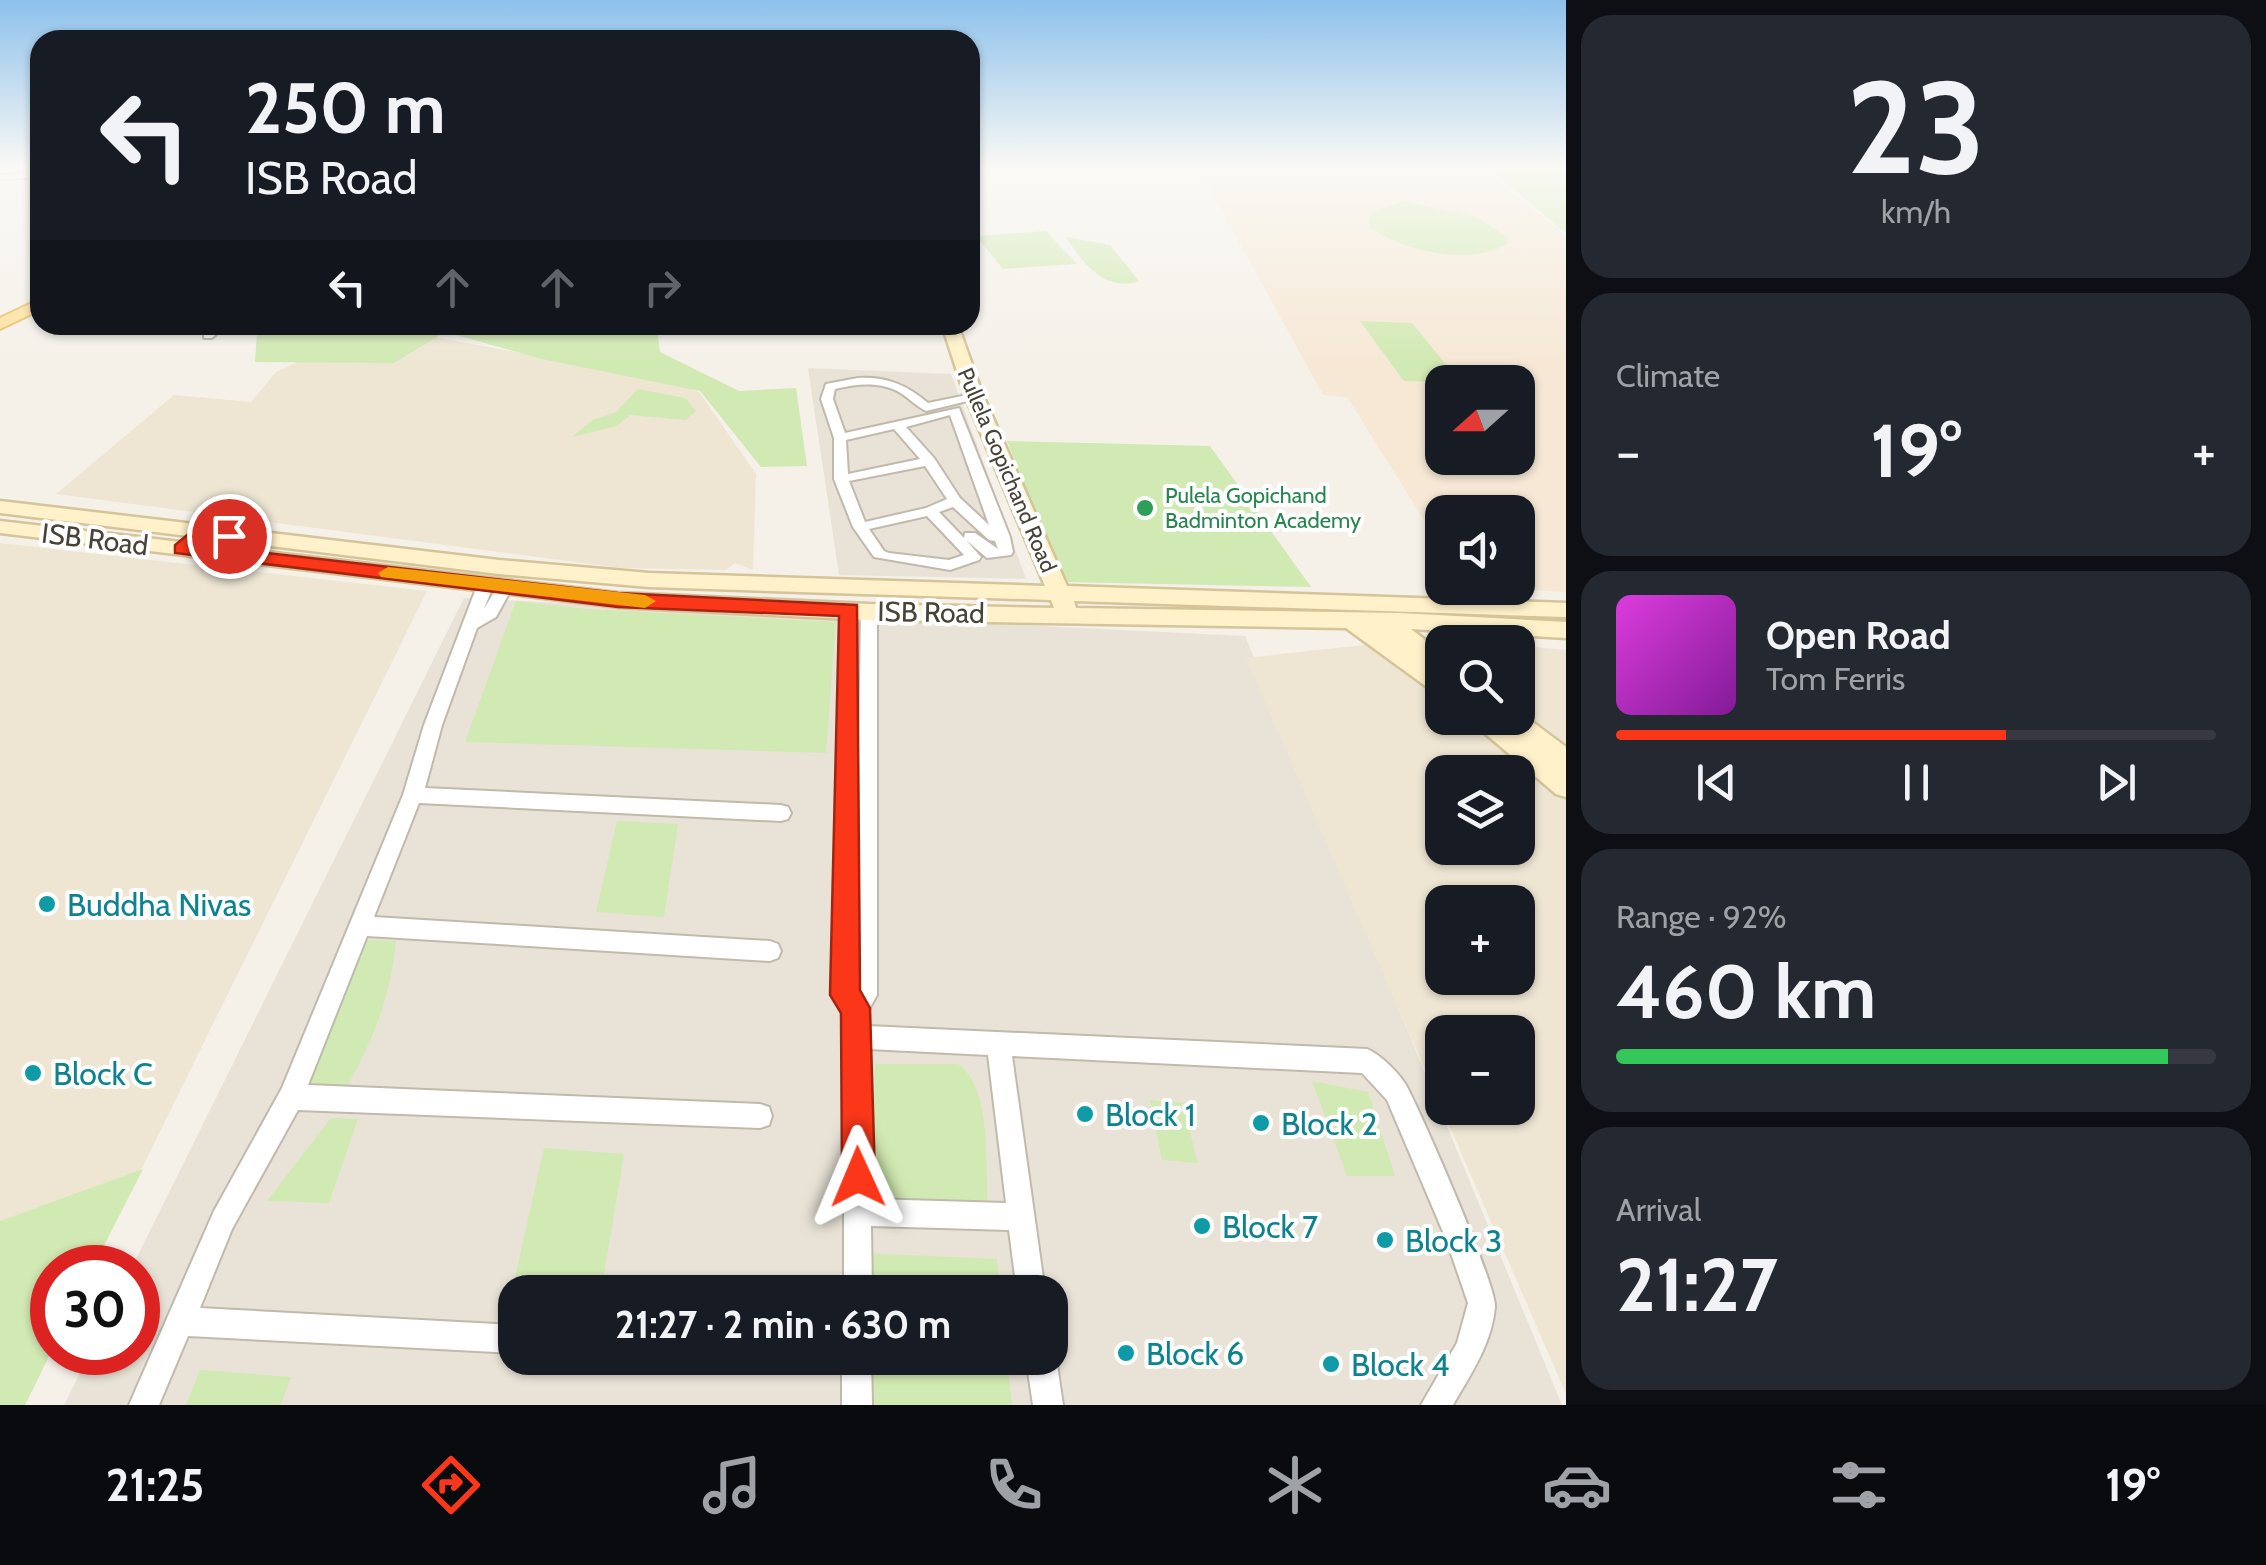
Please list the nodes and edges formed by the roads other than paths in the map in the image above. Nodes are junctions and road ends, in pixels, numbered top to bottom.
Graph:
1 (30, 301) edge
2 (30, 309) edge
3 (0, 316) edge
4 (0, 324) edge
5 (950, 335) edge
6 (968, 400) junction
7 (930, 411) junction
8 (900, 424) junction
9 (840, 438) junction
10 (929, 461) junction
11 (840, 479) junction
12 (0, 506) edge
13 (951, 508) junction
14 (930, 510) junction
15 (0, 527) edge
16 (860, 528) junction
17 (198, 532) junction
18 (182, 549) junction
19 (494, 587) junction
20 (1057, 604) junction
21 (1566, 610) edge
22 (859, 611) junction
23 (1352, 622) junction
24 (1386, 622) junction
25 (1566, 630) edge
26 (1425, 652) edge
27 (1425, 676) edge
28 (1502, 735) edge
29 (1533, 735) edge
30 (1566, 761) edge
31 (1566, 786) edge
32 (413, 795) junction
33 (781, 813) dead end
34 (360, 926) junction
35 (770, 950) dead end
36 (856, 1037) junction
37 (998, 1042) junction
38 (292, 1097) junction
39 (760, 1116) dead end
40 (859, 1212) junction
41 (1020, 1217) junction
42 (858, 1275) edge
43 (1029, 1275) edge
44 (182, 1321) junction
45 (498, 1338) edge
46 (857, 1375) edge
47 (1044, 1375) edge
48 (144, 1405) edge
49 (857, 1405) edge
50 (1048, 1405) edge
51 (1436, 1405) edge

1 - 3 main road
2 - 4 main road
5 - 6 main road, Pullela Gopichand Road
6 - 7 street
6 - 13 street
6 - 20 main road, Pullela Gopichand Road
7 - 8 street
7 - 9 street
8 - 9 street
8 - 10 street
9 - 11 street
10 - 11 street
10 - 13 street
11 - 16 street
12 - 17 main road, ISB Road
13 - 14 street
14 - 16 street
14 - 16 street
15 - 18 main road, ISB Road
17 - 18 main road
17 - 20 main road, ISB Road
18 - 19 main road, ISB Road
19 - 22 main road, ISB Road
19 - 32 street
20 - 21 main road, ISB Road
20 - 22 main road, ISB Road
20 - 23 main road, ISB Road
22 - 36 street
23 - 24 main road, ISB Road
23 - 27 main road
24 - 25 main road, ISB Road
24 - 26 main road
28 - 31 main road
29 - 30 main road
32 - 33 street
32 - 34 street
34 - 35 street
34 - 38 street
36 - 37 street
36 - 40 street
37 - 41 street
37 - 51 street
38 - 39 street
38 - 44 street
40 - 41 street
40 - 42 street
41 - 43 street
44 - 45 street
44 - 48 street
46 - 49 street
47 - 50 street

